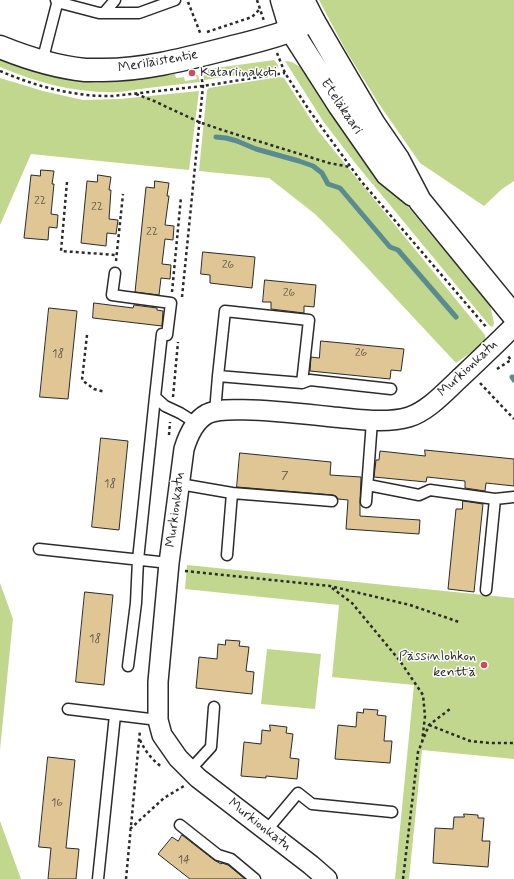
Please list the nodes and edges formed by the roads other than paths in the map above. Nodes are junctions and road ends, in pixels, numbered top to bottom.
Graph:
1 (114, 0) edge
2 (175, 0) edge
3 (282, 0) edge
4 (303, 0) edge
5 (57, 1) edge
6 (104, 13) junction
7 (313, 20) junction
8 (291, 30) junction
9 (0, 47) edge
10 (42, 62) junction
11 (420, 201) junction
12 (115, 273) road end
13 (514, 316) edge
14 (514, 326) edge
15 (218, 376) junction
16 (302, 383) junction
17 (390, 389) dead end
18 (155, 397) junction
19 (215, 412) junction
20 (372, 420) junction
21 (196, 423) junction
22 (180, 484) junction
23 (368, 486) junction
24 (232, 493) junction
25 (514, 497) edge
26 (496, 500) junction
27 (332, 501) dead end
28 (366, 502) dead end
29 (39, 549) dead end
30 (227, 555) dead end
31 (138, 560) junction
32 (176, 567) junction
33 (486, 590) dead end
34 (128, 666) dead end
35 (214, 707) dead end
36 (68, 709) dead end
37 (115, 715) junction
38 (158, 720) junction
39 (194, 774) junction
40 (392, 812) dead end
41 (180, 825) dead end
42 (266, 831) junction
43 (98, 879) edge
44 (255, 879) edge
45 (327, 879) edge

1 - 6 lane
2 - 6 lane
3 - 8 main road, Eteläkaari
4 - 7 main road, Eteläkaari
5 - 6 lane
5 - 10 lane
7 - 8 main road, Meriläistentie
7 - 11 main road, Eteläkaari
8 - 10 main road, Meriläistentie
8 - 11 main road, Eteläkaari
9 - 10 main road, Meriläistentie
11 - 13 main road, Eteläkaari
12 - 18 lane
14 - 20 street, Murkionkatu
15 - 16 lane
15 - 16 lane
15 - 19 lane
16 - 17 lane
18 - 21 lane
18 - 31 lane
19 - 20 street, Murkionkatu
19 - 21 street, Murkionkatu
20 - 23 lane
21 - 22 street, Murkionkatu
22 - 24 lane
22 - 32 street, Murkionkatu
23 - 26 lane
23 - 28 lane
24 - 27 lane
24 - 30 lane
25 - 26 lane
26 - 33 lane
29 - 31 lane
31 - 32 lane
31 - 34 lane
32 - 38 street, Murkionkatu
35 - 39 lane
36 - 37 lane
37 - 38 lane
37 - 43 lane
38 - 39 street, Murkionkatu
39 - 42 street, Murkionkatu
40 - 42 lane
41 - 44 lane
42 - 45 street, Murkionkatu

